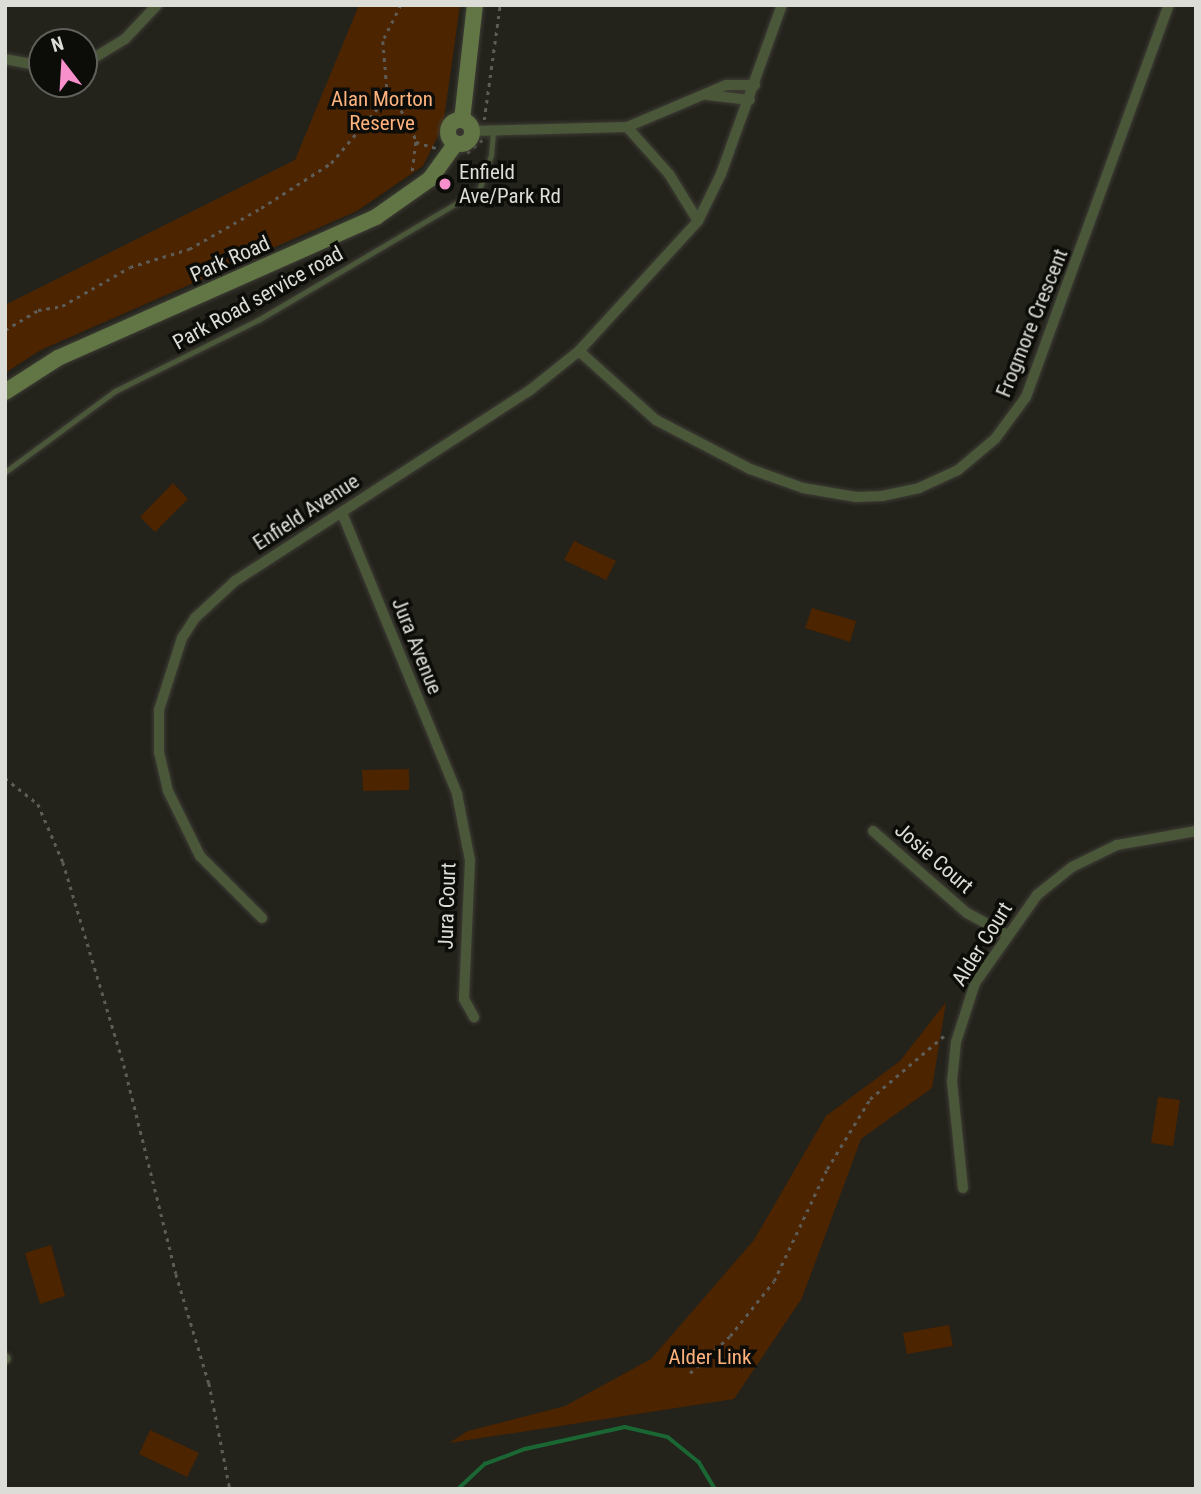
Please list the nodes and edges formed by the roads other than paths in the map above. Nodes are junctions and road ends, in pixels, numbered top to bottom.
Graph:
1 (157, 5) edge
2 (475, 5) edge
3 (782, 5) edge
4 (1169, 5) edge
5 (98, 55) edge
6 (5, 59) edge
7 (28, 63) edge
8 (755, 85) junction
9 (704, 96) junction
10 (750, 100) junction
11 (467, 125) junction
12 (627, 127) junction
13 (493, 132) junction
14 (698, 220) junction
15 (579, 351) junction
16 (5, 392) edge
17 (5, 472) edge
18 (341, 513) junction
19 (457, 794) joint
20 (873, 831) dead end
21 (1196, 831) edge
22 (262, 918) dead end
23 (1006, 934) junction
24 (474, 1017) dead end
25 (963, 1188) dead end

1 - 5 street
2 - 11 street
3 - 8 street, Enfield Avenue
4 - 15 street, Frogmore Crescent
6 - 7 street
8 - 9 street
8 - 10 street, Enfield Avenue
9 - 10 street
9 - 12 street
10 - 14 street, Enfield Avenue
11 - 13 street
11 - 16 street, Park Road
12 - 13 street
12 - 14 street
13 - 17 lane, Park Road service road
14 - 15 street, Enfield Avenue
15 - 18 street, Enfield Avenue
18 - 19 street, Jura Avenue
18 - 22 street, Enfield Avenue
19 - 24 street, Jura Court
20 - 23 street, Josie Court
21 - 23 street, Alder Court
23 - 25 street, Alder Court

